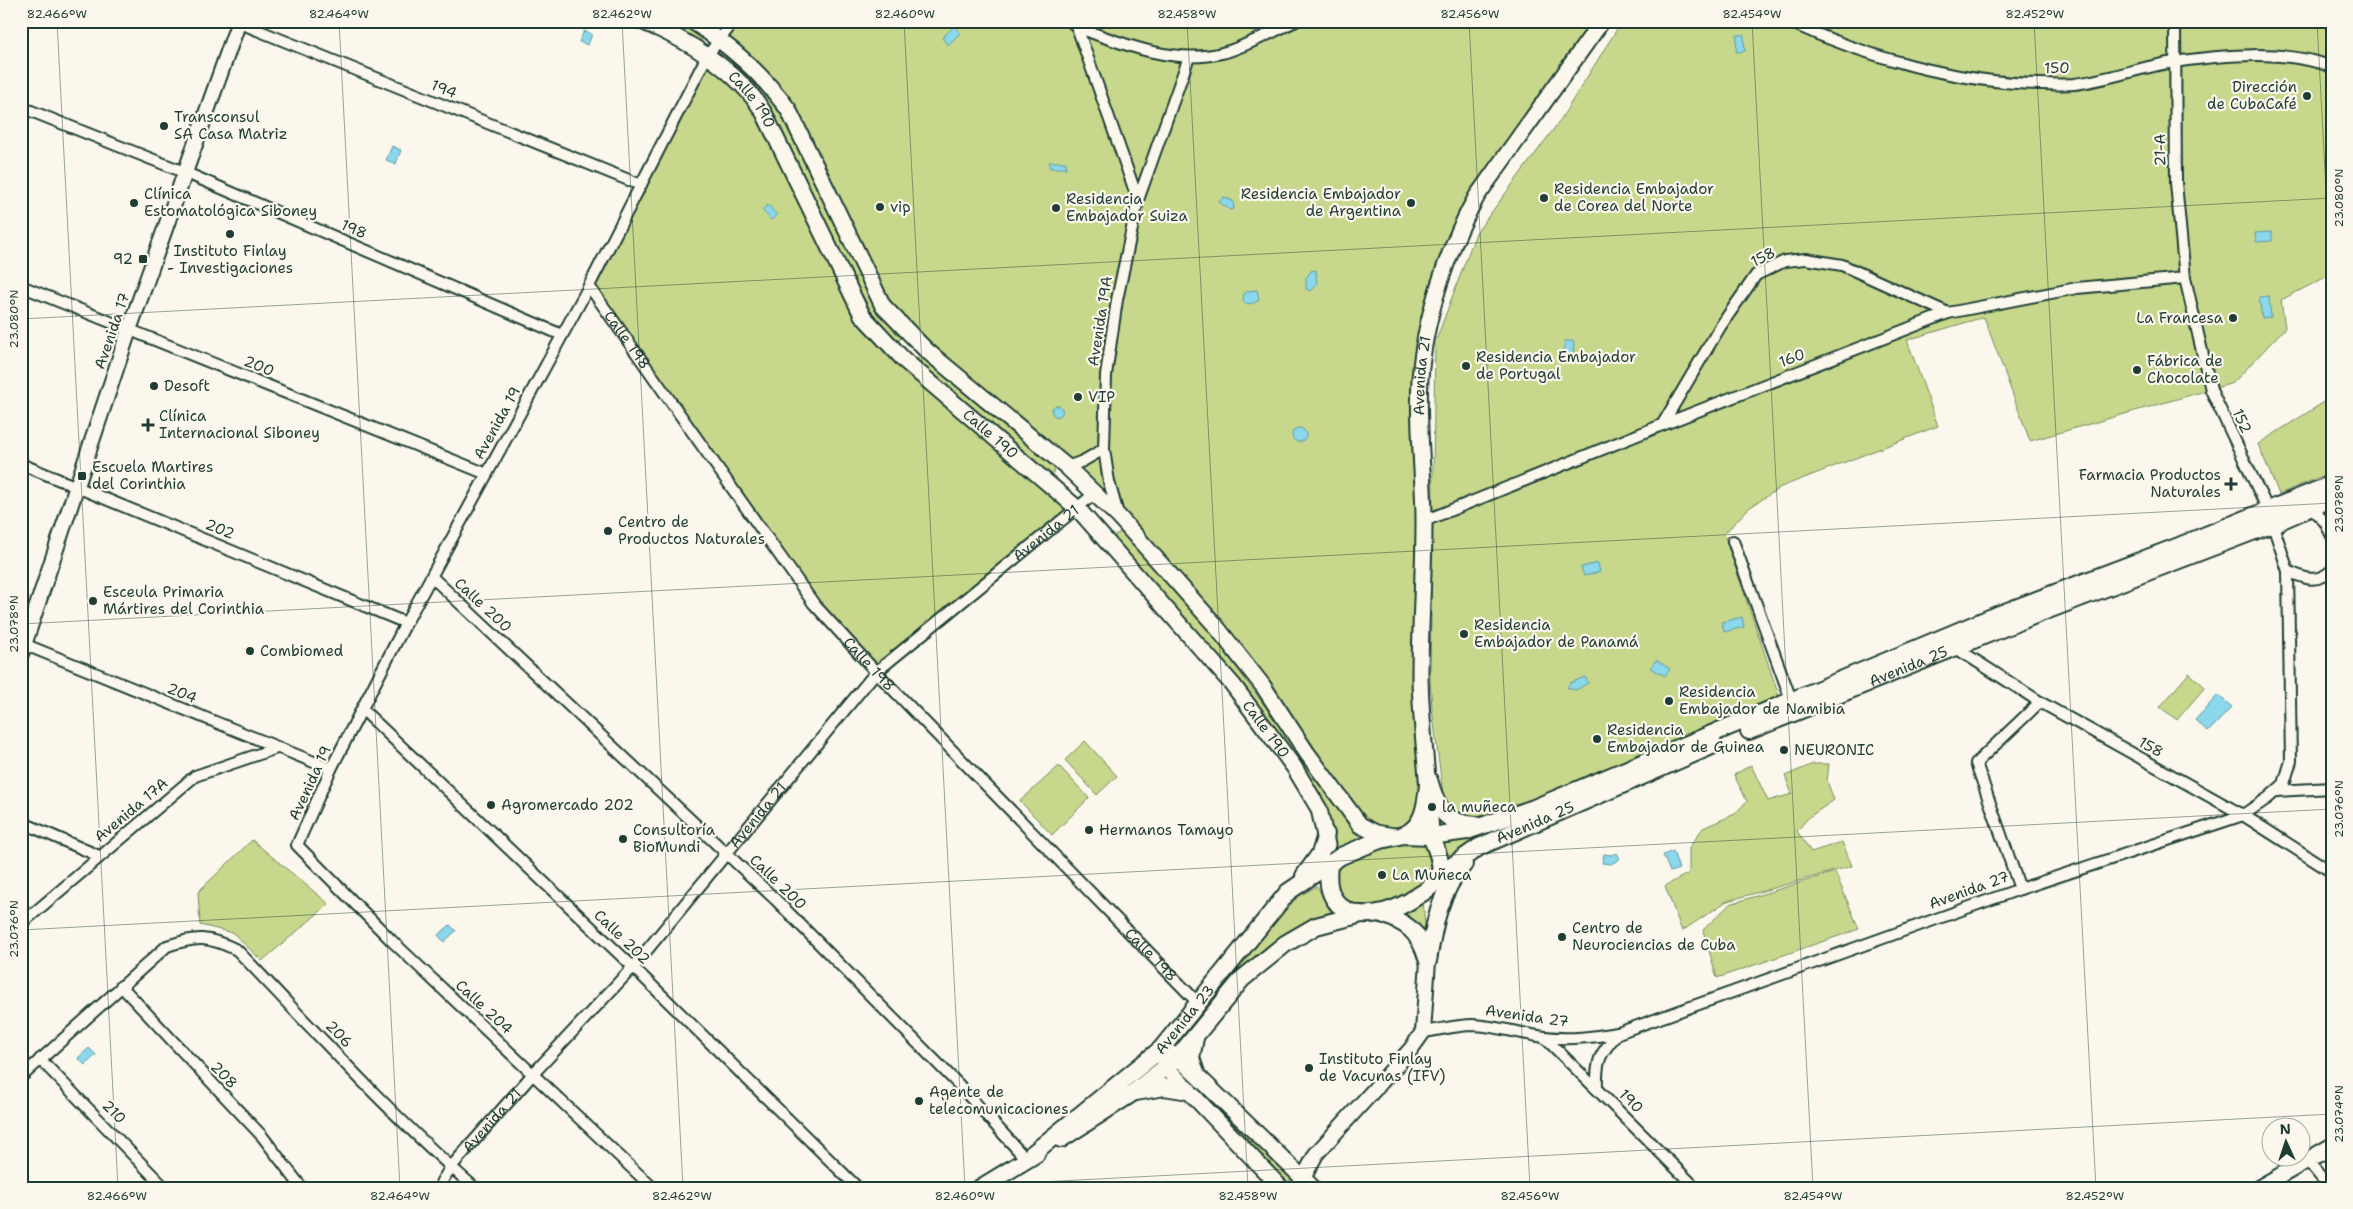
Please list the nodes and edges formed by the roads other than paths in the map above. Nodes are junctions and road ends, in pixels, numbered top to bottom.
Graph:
1 (642, 21) edge
2 (692, 21) edge
3 (734, 21) edge
4 (1296, 21) edge
5 (1602, 21) edge
6 (1787, 21) edge
7 (2175, 21) edge
8 (238, 22) edge
9 (1074, 24) edge
10 (720, 39) junction
11 (706, 56) junction
12 (1189, 57) junction
13 (2174, 62) junction
14 (2332, 67) edge
15 (21, 107) edge
16 (184, 172) junction
17 (641, 186) junction
18 (1138, 200) junction
19 (2185, 278) junction
20 (21, 286) edge
21 (589, 286) junction
22 (1948, 313) junction
23 (129, 330) junction
24 (562, 335) junction
25 (919, 342) junction
26 (904, 360) junction
27 (1662, 425) junction
28 (1104, 449) junction
29 (21, 464) edge
30 (1067, 467) junction
31 (486, 474) junction
32 (1050, 484) junction
33 (2332, 484) edge
34 (78, 487) junction
35 (1094, 494) junction
36 (2332, 498) edge
37 (2311, 508) junction
38 (1078, 509) junction
39 (1119, 517) junction
40 (2271, 517) junction
41 (1424, 521) junction
42 (1102, 534) junction
43 (2332, 536) edge
44 (1733, 541) dead end
45 (2332, 570) edge
46 (2288, 571) junction
47 (432, 577) junction
48 (406, 623) junction
49 (22, 647) edge
50 (1956, 648) junction
51 (876, 672) junction
52 (1792, 702) junction
53 (2040, 702) junction
54 (363, 710) junction
55 (277, 748) junction
56 (331, 769) junction
57 (1429, 780) junction
58 (2332, 788) edge
59 (2277, 791) junction
60 (2243, 815) junction
61 (21, 822) edge
62 (1488, 825) junction
63 (1326, 834) junction
64 (1399, 836) junction
65 (1431, 836) junction
66 (297, 845) joint
67 (1479, 847) junction
68 (727, 854) junction
69 (99, 856) junction
70 (1329, 864) junction
71 (2332, 872) edge
72 (1436, 880) junction
73 (2020, 889) junction
74 (1288, 892) junction
75 (1379, 914) junction
76 (1358, 915) junction
77 (21, 924) edge
78 (1428, 961) junction
79 (633, 967) junction
80 (122, 986) junction
81 (1198, 1003) junction
82 (1423, 1032) junction
83 (1197, 1033) junction
84 (1618, 1033) junction
85 (1544, 1037) junction
86 (1161, 1049) junction
87 (40, 1059) junction
88 (1172, 1062) junction
89 (533, 1074) junction
90 (1196, 1074) junction
91 (21, 1077) edge
92 (1597, 1089) junction
93 (1189, 1091) junction
94 (1134, 1092) junction
95 (2332, 1146) edge
96 (2310, 1158) edge
97 (1026, 1159) junction
98 (2310, 1164) edge
99 (2297, 1166) edge
100 (451, 1167) junction
101 (1304, 1184) edge
102 (165, 1188) edge
103 (302, 1188) edge
104 (440, 1188) edge
105 (475, 1188) edge
106 (652, 1188) edge
107 (858, 1188) edge
108 (980, 1188) edge
109 (1281, 1188) edge
110 (1696, 1188) edge
111 (2259, 1188) edge
112 (2330, 1188) edge

1 - 11 main road, Calle 190
2 - 10 main road, Calle 190
3 - 10 street, Avenida 19
4 - 12 street
5 - 41 main road, Avenida 21
6 - 13 street, 150
7 - 13 street, 21-A
8 - 16 street, Avenida 17
8 - 17 street, 194
9 - 12 street
9 - 18 street
10 - 11 street, Avenida 19
10 - 25 main road, Calle 190
11 - 17 street, Avenida 19
11 - 26 main road, Calle 190
12 - 18 street, Avenida 19A
13 - 14 street, 150
13 - 19 street, 21-A
15 - 16 street, 198
16 - 23 street, Avenida 17
16 - 24 street, 198
17 - 21 street, Avenida 19
18 - 28 street, Avenida 19A
19 - 22 street, 160
19 - 40 street, 152
20 - 23 street, 200
21 - 24 street, Avenida 19
21 - 51 street, Calle 198
22 - 27 street, 160
22 - 27 street, 158
23 - 31 street, 200
23 - 34 street, Avenida 17
24 - 31 street, Avenida 19
25 - 26 main road
25 - 30 main road, Calle 190
26 - 32 main road, Calle 190
27 - 41 street, 160
28 - 30 street
28 - 39 street, Avenida 19A
29 - 34 street, 202
30 - 32 main road
30 - 35 main road, Calle 190
31 - 47 street, Avenida 19
32 - 38 main road, Calle 190
33 - 40 main road, Avenida 25
34 - 48 street, 202
34 - 49 street, Avenida 17
35 - 38 street, Avenida 21
35 - 39 main road, Calle 190
36 - 37 main road, Avenida 25
37 - 40 main road, Avenida 25
37 - 43 street
38 - 42 main road, Calle 190
38 - 51 street, Avenida 21
39 - 42 main road
39 - 64 main road, Calle 190
40 - 46 street, 152
40 - 50 main road, Avenida 25
40 - 52 main road, Avenida 25
41 - 57 main road, Avenida 21
42 - 63 main road, Calle 190
44 - 52 street
45 - 46 street
46 - 59 street, 152
47 - 48 street, Avenida 19
47 - 68 street, Calle 200
48 - 54 street, Avenida 19
49 - 55 street, 204
50 - 53 street, 158
50 - 67 main road, Avenida 25
51 - 68 street, Avenida 21
51 - 81 street, Calle 198
52 - 62 main road, Avenida 25
53 - 60 street, 158
53 - 73 street
54 - 56 street, Avenida 19
54 - 79 street, Calle 202
55 - 56 street, 204
55 - 69 street, Avenida 17A
56 - 66 street, Avenida 19
57 - 62 main road
57 - 64 main road
57 - 65 main road, Avenida 21
58 - 59 street
59 - 60 street, Avenida 27
60 - 71 street, 158
60 - 73 street, Avenida 27
61 - 69 street
62 - 65 main road, Avenida 25
63 - 70 main road, Calle 190
63 - 74 main road
64 - 65 main road
64 - 70 main road
65 - 72 main road
66 - 89 street, Calle 204
67 - 72 main road, Avenida 25
67 - 78 main road
68 - 79 street, Avenida 21
68 - 97 street, Calle 200
69 - 77 street, Avenida 17A
70 - 74 main road, Avenida 23
70 - 76 main road
72 - 75 main road
72 - 78 main road
73 - 84 street, Avenida 27
74 - 81 main road, Avenida 23
75 - 76 main road
75 - 78 main road
76 - 83 main road, Avenida 23
78 - 82 street
79 - 89 street, Avenida 21
79 - 107 street, Calle 202
80 - 87 street
80 - 100 street, 206
80 - 103 street, 208
81 - 86 main road, Avenida 23
82 - 85 street, Avenida 27
82 - 101 street
83 - 88 main road, Avenida 23
83 - 90 main road
84 - 85 street, Avenida 27
84 - 92 street, Avenida 27
85 - 92 street, 190
86 - 88 main road
86 - 97 main road, Avenida 23
87 - 91 street
87 - 102 street, 210
88 - 90 main road
88 - 93 main road
88 - 94 main road, Avenida 23
89 - 100 street, Avenida 21
89 - 106 street, Calle 204
90 - 101 main road
92 - 110 street, 190
93 - 94 main road
93 - 109 main road
94 - 97 main road, Avenida 23
95 - 96 main road
97 - 108 main road, Avenida 23
98 - 112 street
99 - 111 main road
100 - 104 street, Avenida 21
100 - 105 street, 206

